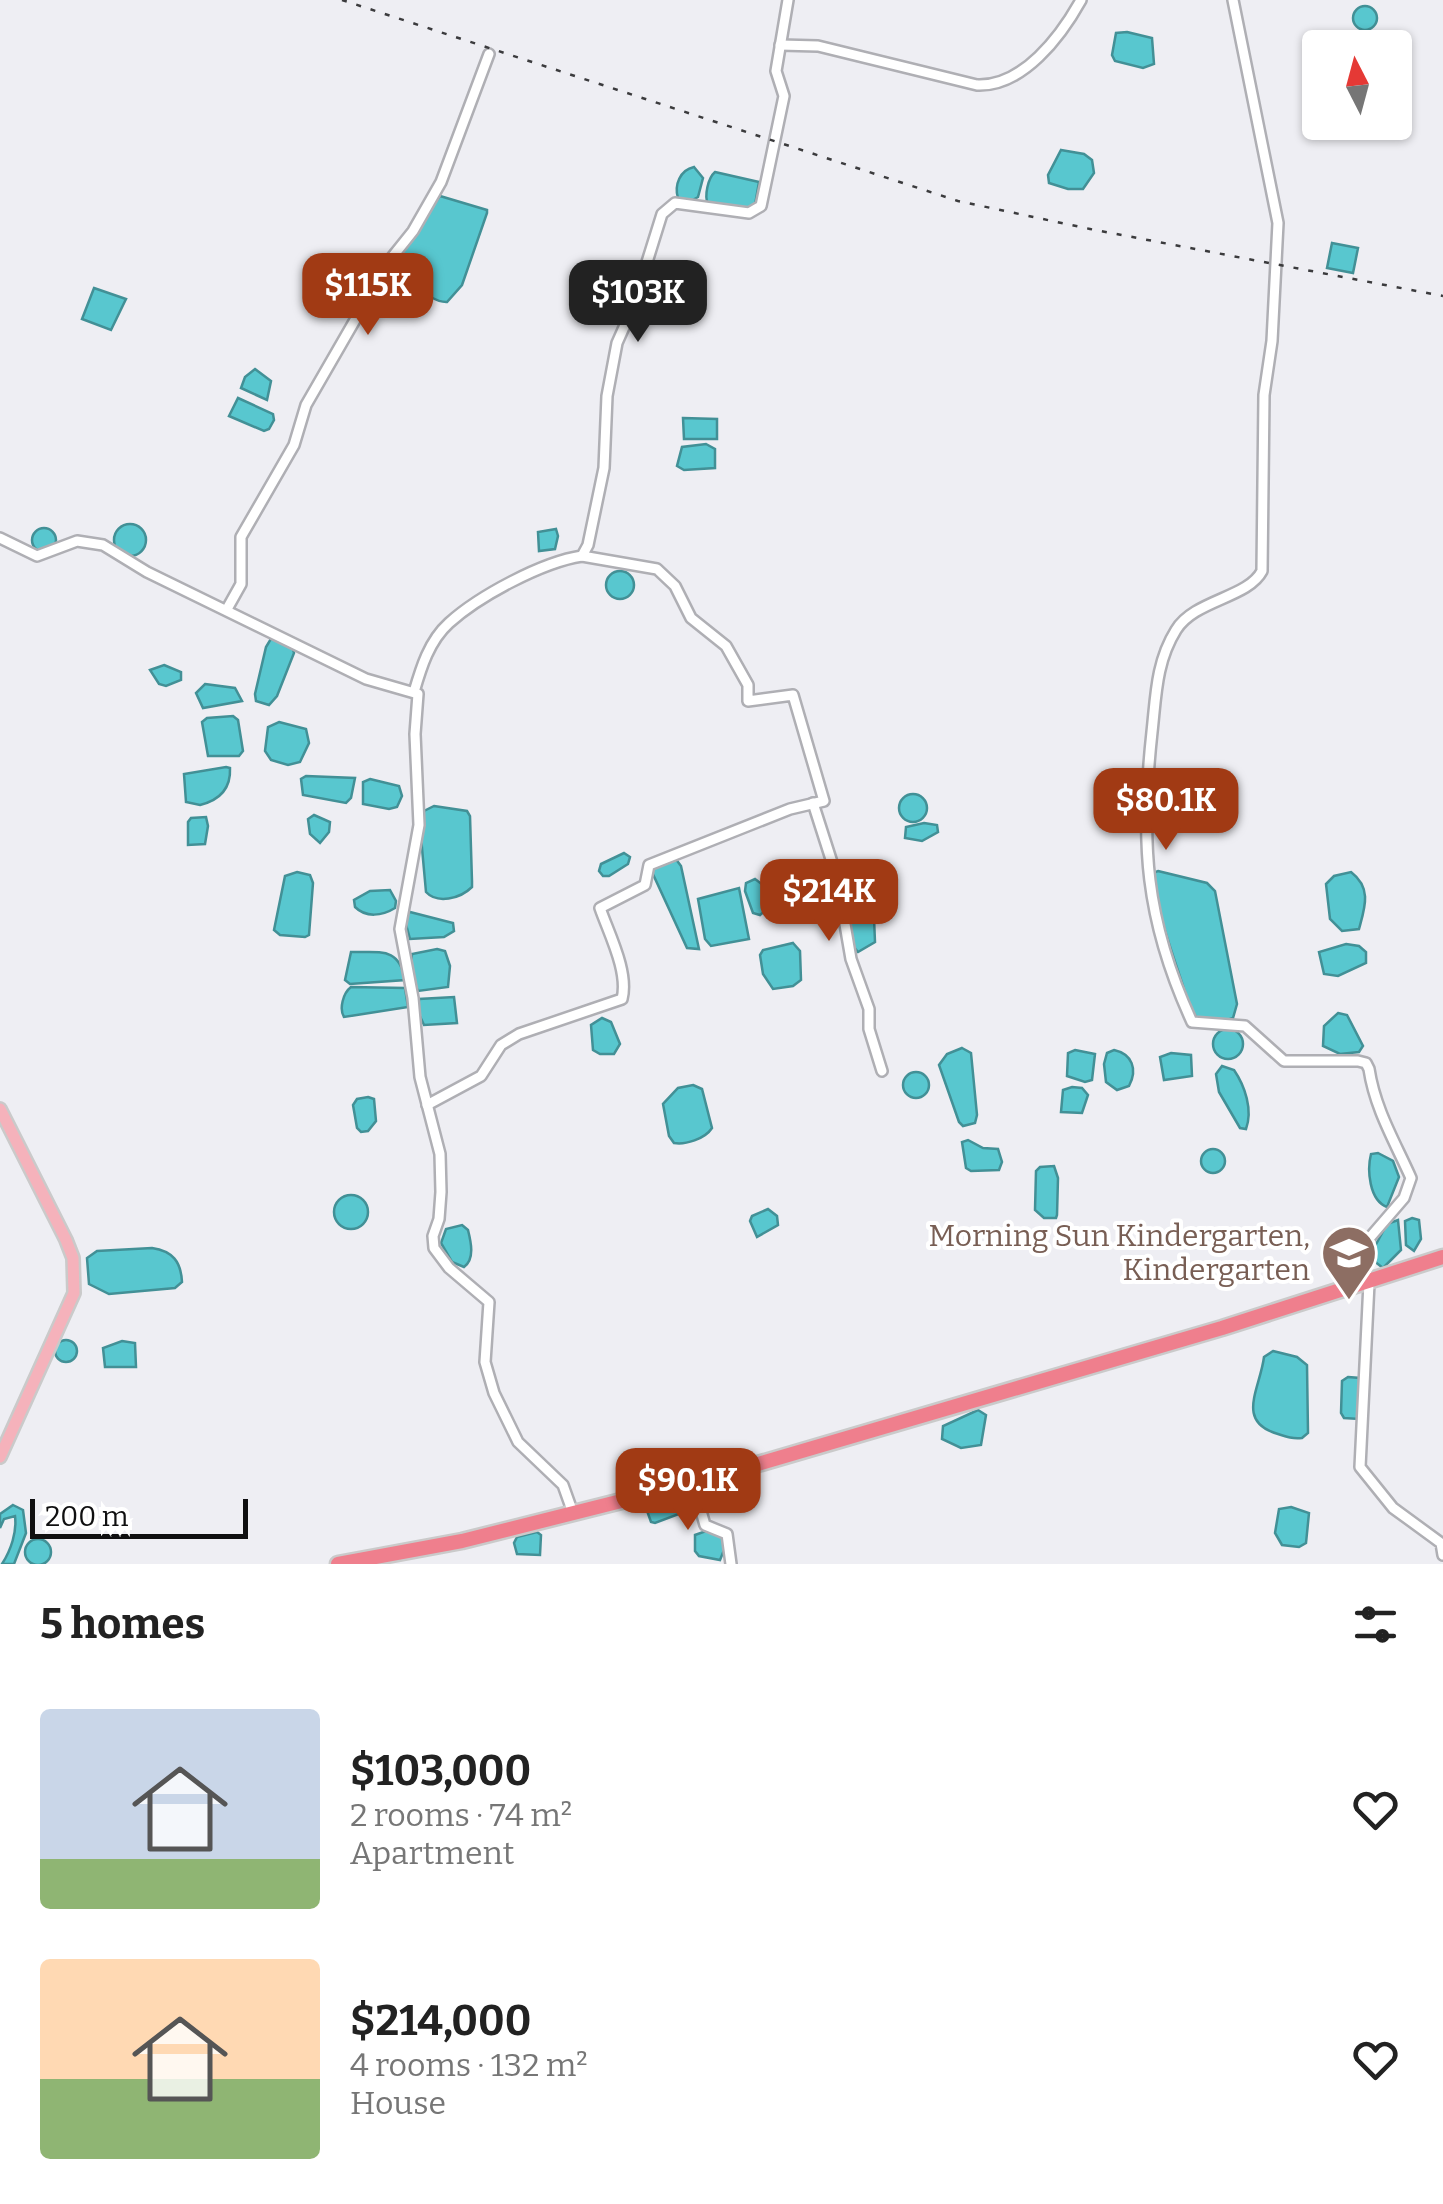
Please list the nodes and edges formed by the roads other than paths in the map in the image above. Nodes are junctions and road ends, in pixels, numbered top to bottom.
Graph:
1 (788, 0) edge
2 (1081, 0) edge
3 (1233, 0) edge
4 (780, 46) junction
5 (489, 54) dead end
6 (0, 538) edge
7 (582, 556) junction
8 (227, 609) junction
9 (414, 692) junction
10 (813, 804) junction
11 (882, 1071) dead end
12 (427, 1105) junction
13 (0, 1108) edge
14 (1443, 1257) edge
15 (1369, 1284) junction
16 (0, 1457) edge
17 (693, 1483) junction
18 (573, 1512) junction
19 (1443, 1555) edge
20 (347, 1563) edge
21 (338, 1564) edge
22 (731, 1564) edge

1 - 4 street
2 - 4 street
3 - 15 street
4 - 7 street
5 - 8 street
6 - 8 street
7 - 9 street
7 - 10 street
8 - 9 street
9 - 12 street
10 - 11 street
10 - 12 street
12 - 18 street
13 - 16 main road
14 - 15 highway
15 - 17 highway
15 - 19 street
17 - 18 highway
17 - 22 street
18 - 20 highway
20 - 21 highway

